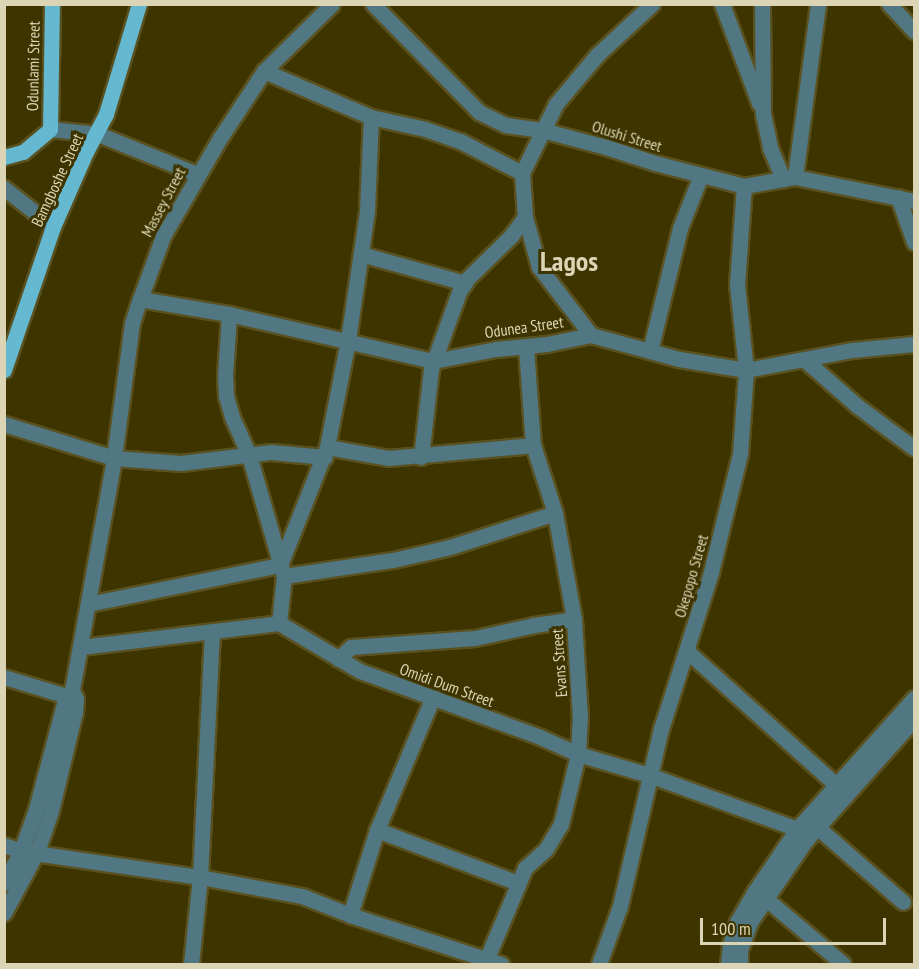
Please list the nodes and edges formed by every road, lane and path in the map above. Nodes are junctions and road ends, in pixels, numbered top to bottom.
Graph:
1 (52, 4) edge
2 (139, 4) edge
3 (332, 4) edge
4 (373, 4) edge
5 (652, 4) edge
6 (722, 4) edge
7 (762, 4) edge
8 (818, 4) edge
9 (889, 4) edge
10 (915, 31) edge
11 (264, 71) junction
12 (764, 114) junction
13 (371, 117) junction
14 (50, 129) junction
15 (542, 130) junction
16 (98, 134) junction
17 (4, 157) edge
18 (522, 173) junction
19 (197, 174) junction
20 (701, 175) junction
21 (789, 178) junction
22 (744, 186) junction
23 (4, 188) edge
24 (898, 197) junction
25 (915, 201) edge
26 (525, 217) junction
27 (53, 227) junction
28 (915, 242) edge
29 (361, 254) junction
30 (465, 283) junction
31 (140, 298) junction
32 (230, 314) junction
33 (591, 335) junction
34 (348, 340) junction
35 (915, 344) edge
36 (526, 347) junction
37 (650, 351) junction
38 (805, 360) junction
39 (433, 361) junction
40 (4, 370) edge
41 (746, 370) junction
42 (4, 424) edge
43 (533, 445) junction
44 (915, 448) edge
45 (326, 452) junction
46 (249, 455) junction
47 (421, 457) junction
48 (114, 458) junction
49 (555, 513) junction
50 (282, 571) junction
51 (88, 604) junction
52 (574, 620) junction
53 (279, 622) junction
54 (213, 631) junction
55 (81, 646) junction
56 (688, 652) junction
57 (338, 659) junction
58 (4, 677) edge
59 (71, 695) junction
60 (915, 698) edge
61 (432, 699) junction
62 (915, 719) edge
63 (578, 754) junction
64 (649, 775) junction
65 (836, 785) junction
66 (817, 827) junction
67 (797, 829) junction
68 (378, 831) junction
69 (4, 845) edge
70 (29, 852) junction
71 (200, 877) junction
72 (4, 883) edge
73 (518, 883) junction
74 (765, 898) junction
75 (903, 902) dead end
76 (4, 913) edge
77 (350, 915) junction
78 (494, 962) edge
79 (191, 964) edge
80 (599, 964) edge
81 (729, 964) edge
82 (740, 964) edge
83 (843, 964) edge

1 - 14 main road, Odunlami Street
2 - 16 main road, Bamgboshe Street
3 - 11 street, Massey Street
4 - 15 street, Olushi Street
5 - 15 street
6 - 12 street
7 - 12 street
8 - 21 street
9 - 10 street
11 - 13 street
11 - 19 street, Massey Street
12 - 21 street
13 - 18 street
13 - 29 street
14 - 16 street
14 - 17 main road
15 - 18 street
15 - 20 street, Olushi Street
16 - 19 street
16 - 27 main road, Bamgboshe Street
18 - 26 street
19 - 31 street, Massey Street
20 - 22 street, Olushi Street
20 - 37 street
21 - 22 street, Olushi Street
21 - 24 street, Olushi Street
22 - 41 street, Okepopo Street
23 - 27 street
24 - 25 street, Olushi Street
24 - 28 street
26 - 30 street
26 - 33 street
27 - 40 main road, Bamgboshe Street
29 - 30 street
29 - 34 street
30 - 39 street
31 - 32 street, Odunea Street
31 - 48 street, Massey Street
32 - 34 street, Odunea Street
32 - 46 street
33 - 36 street, Odunea Street
33 - 37 street, Odunea Street
34 - 39 street, Odunea Street
34 - 45 street
35 - 38 street, Odunea Street
36 - 39 street, Odunea Street
36 - 43 street, Evans Street
37 - 41 street, Odunea Street
38 - 41 street, Odunea Street
38 - 44 street
39 - 47 street
41 - 56 street, Okepopo Street
42 - 48 street
43 - 47 street
43 - 49 street, Evans Street
45 - 46 street
45 - 47 street
45 - 50 street
46 - 48 street
46 - 50 street
48 - 51 street, Massey Street
49 - 50 street
49 - 52 street, Evans Street
50 - 51 street
50 - 53 street
51 - 55 street, Massey Street
52 - 57 street
52 - 63 street, Evans Street
53 - 54 street
53 - 57 street, Omidi Dum Street
54 - 55 street
54 - 71 street
55 - 59 street, Massey Street
56 - 64 street, Okepopo Street
56 - 65 street
57 - 61 street, Omidi Dum Street
58 - 59 street
59 - 70 street, Massey Street
60 - 65 street
61 - 63 street, Omidi Dum Street
61 - 68 street
62 - 66 street
63 - 64 street, Omidi Dum Street
63 - 73 street, Evans Street
64 - 67 street, Omidi Dum Street
64 - 80 street, Okepopo Street
65 - 67 street
66 - 74 street
66 - 75 street
67 - 81 street
68 - 73 street
68 - 77 street
69 - 70 street
70 - 71 street
70 - 72 street
70 - 76 street
71 - 77 street
71 - 79 street
73 - 78 street, Evans Street
74 - 82 street
74 - 83 street
77 - 78 street

